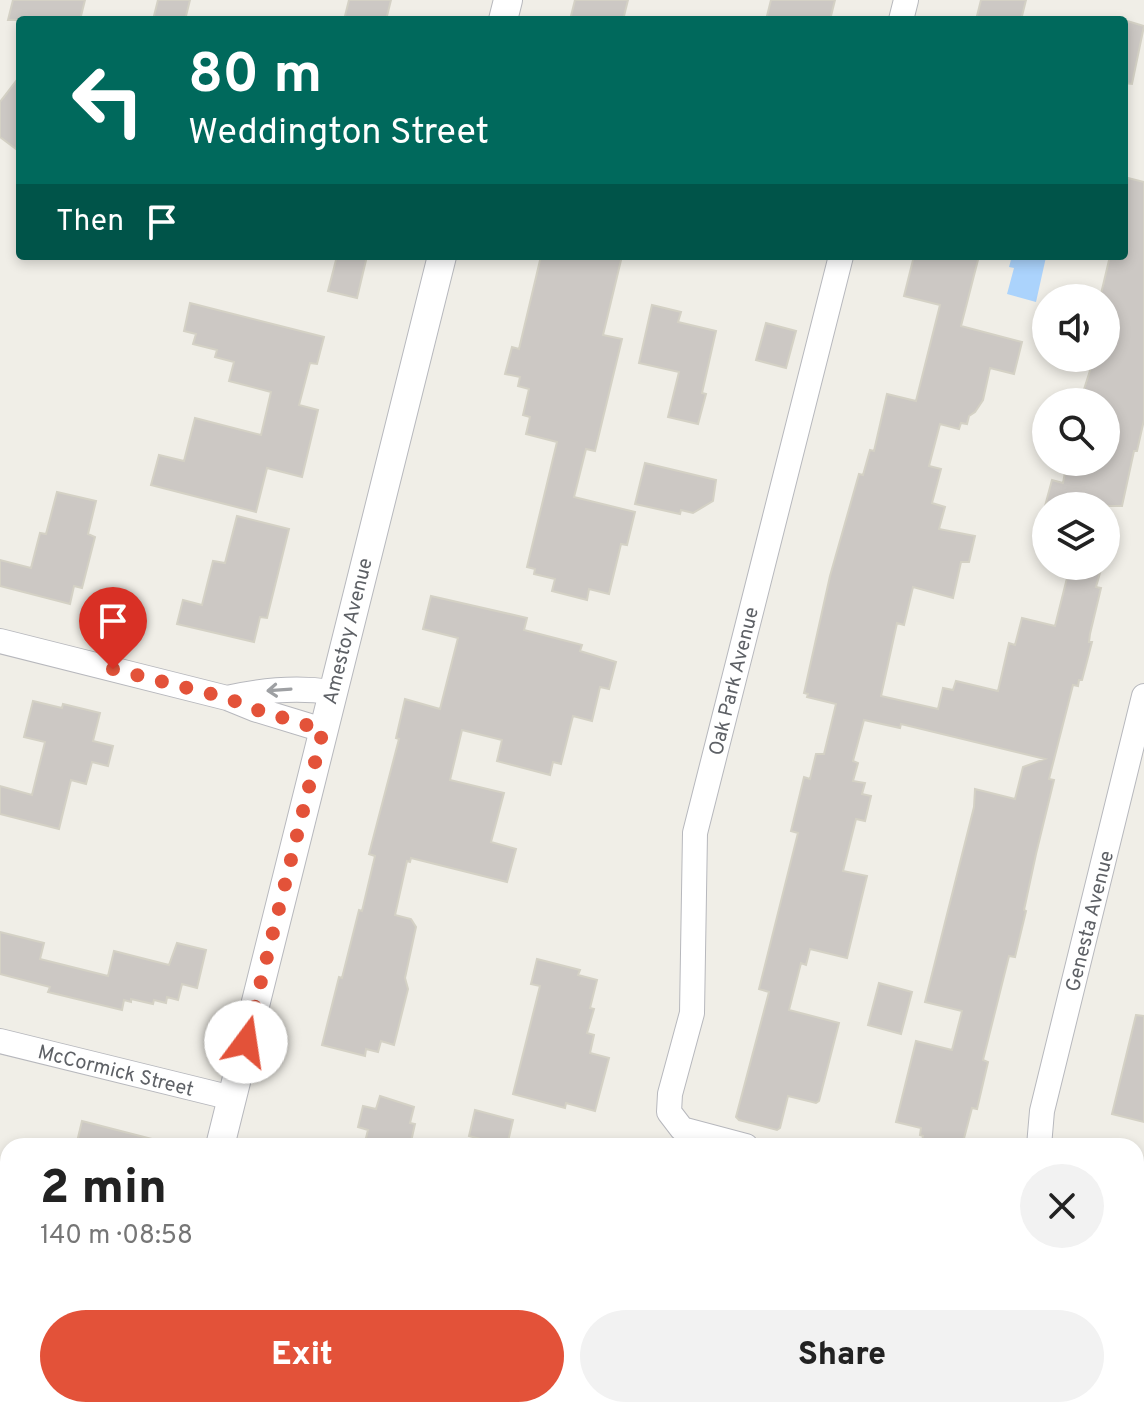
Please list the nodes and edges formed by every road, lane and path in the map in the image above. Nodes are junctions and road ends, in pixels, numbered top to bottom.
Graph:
1 (441, 260) edge
2 (840, 260) edge
3 (0, 641) edge
4 (331, 692) junction
5 (1144, 696) edge
6 (227, 698) junction
7 (323, 730) junction
8 (0, 1041) edge
9 (232, 1098) junction
10 (222, 1138) edge
11 (716, 1138) edge
12 (1040, 1138) edge

1 - 4 street, Amestoy Avenue
2 - 11 street, Oak Park Avenue
3 - 6 street
4 -> 6 street
4 - 7 street, Amestoy Avenue
5 - 12 street, Genesta Avenue
6 - 7 street
7 - 9 street, Amestoy Avenue
8 - 9 street, McCormick Street
9 - 10 street, Amestoy Avenue

